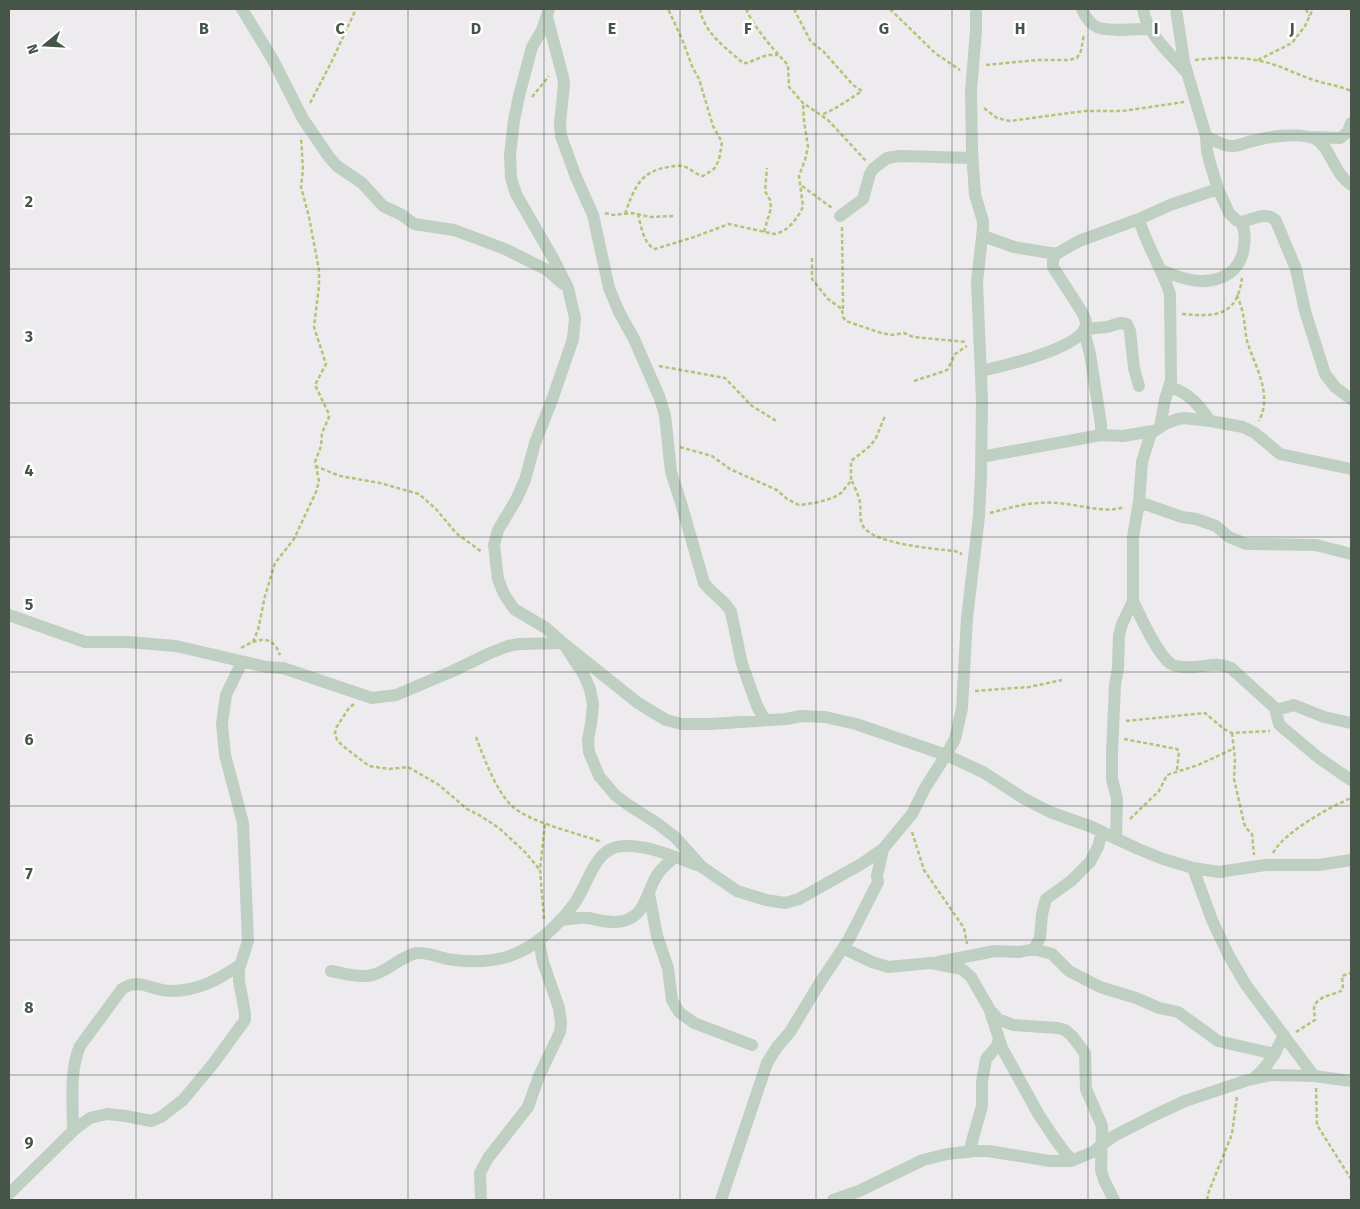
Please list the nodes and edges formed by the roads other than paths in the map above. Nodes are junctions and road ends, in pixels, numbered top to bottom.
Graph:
1 (242, 9) edge
2 (976, 9) edge
3 (1143, 9) edge
4 (1176, 9) edge
5 (548, 13) edge
6 (1084, 13) edge
7 (1149, 29) junction
8 (1185, 67) junction
9 (1351, 122) edge
10 (1206, 136) junction
11 (1309, 136) junction
12 (972, 158) junction
13 (1351, 185) edge
14 (1218, 189) junction
15 (840, 216) road end
16 (1139, 219) junction
17 (1241, 222) junction
18 (983, 236) junction
19 (1056, 254) junction
20 (1161, 270) junction
21 (568, 288) junction
22 (1084, 330) junction
23 (981, 372) junction
24 (1139, 386) dead end
25 (1170, 387) junction
26 (1351, 399) edge
27 (1210, 421) junction
28 (1157, 429) junction
29 (1101, 435) junction
30 (982, 457) junction
31 (1351, 469) edge
32 (1139, 502) junction
33 (1351, 554) edge
34 (1133, 601) junction
35 (9, 615) edge
36 (563, 643) junction
37 (242, 662) junction
38 (1276, 710) junction
39 (765, 720) junction
40 (1351, 723) edge
41 (946, 755) junction
42 (1351, 780) edge
43 (1102, 832) junction
44 (1116, 835) junction
45 (882, 849) junction
46 (675, 858) junction
47 (1351, 860) edge
48 (702, 867) junction
49 (1194, 868) junction
50 (649, 892) junction
51 (560, 920) junction
52 (542, 938) junction
53 (843, 948) junction
54 (1034, 948) junction
55 (931, 963) junction
56 (240, 965) junction
57 (331, 971) dead end
58 (989, 1009) junction
59 (1287, 1038) junction
60 (999, 1039) junction
61 (752, 1045) dead end
62 (1275, 1054) junction
63 (1314, 1076) junction
64 (1253, 1079) junction
65 (1351, 1081) edge
66 (73, 1131) junction
67 (1102, 1146) junction
68 (969, 1152) junction
69 (1073, 1160) junction
70 (9, 1194) edge
71 (481, 1200) edge
72 (721, 1200) edge
73 (833, 1200) edge
74 (1114, 1200) edge

1 - 21 street
2 - 12 street
3 - 7 street
4 - 8 street
5 - 21 street
5 - 39 street
6 - 7 street
7 - 8 street
8 - 10 street
9 - 11 street
10 - 11 street
10 - 14 street
11 - 13 street
12 - 15 street
12 - 18 street
14 - 16 street
14 - 17 street
16 - 19 street
16 - 20 street
17 - 20 street
17 - 26 street
18 - 19 street
18 - 23 street
19 - 22 street
20 - 25 street
21 - 36 street
22 - 23 street
22 - 24 street
22 - 29 street
23 - 30 street
25 - 27 street
25 - 28 street
27 - 28 street
27 - 31 street
28 - 29 street
28 - 32 street
29 - 30 street
30 - 41 street
32 - 33 street
32 - 34 street
34 - 38 street
34 - 44 street
35 - 37 street
36 - 37 street
36 - 39 street
36 - 48 street
37 - 56 street
38 - 40 street
38 - 42 street
39 - 41 street
41 - 43 street
41 - 45 street
43 - 44 street
43 - 54 street
44 - 49 street
45 - 48 street
45 - 53 street
46 - 48 street
46 - 50 street
46 - 51 street
47 - 49 street
49 - 59 street
50 - 51 street
50 - 61 street
51 - 52 street
52 - 57 street
52 - 71 street
53 - 55 street
53 - 72 street
54 - 55 street
54 - 62 street
55 - 58 street
56 - 66 street
56 - 66 street
58 - 60 street
58 - 67 street
59 - 62 street
59 - 63 street
60 - 68 street
60 - 69 street
62 - 64 street
63 - 64 street
63 - 65 street
64 - 67 street
66 - 70 street
67 - 69 street
67 - 74 street
68 - 69 street
68 - 73 street

